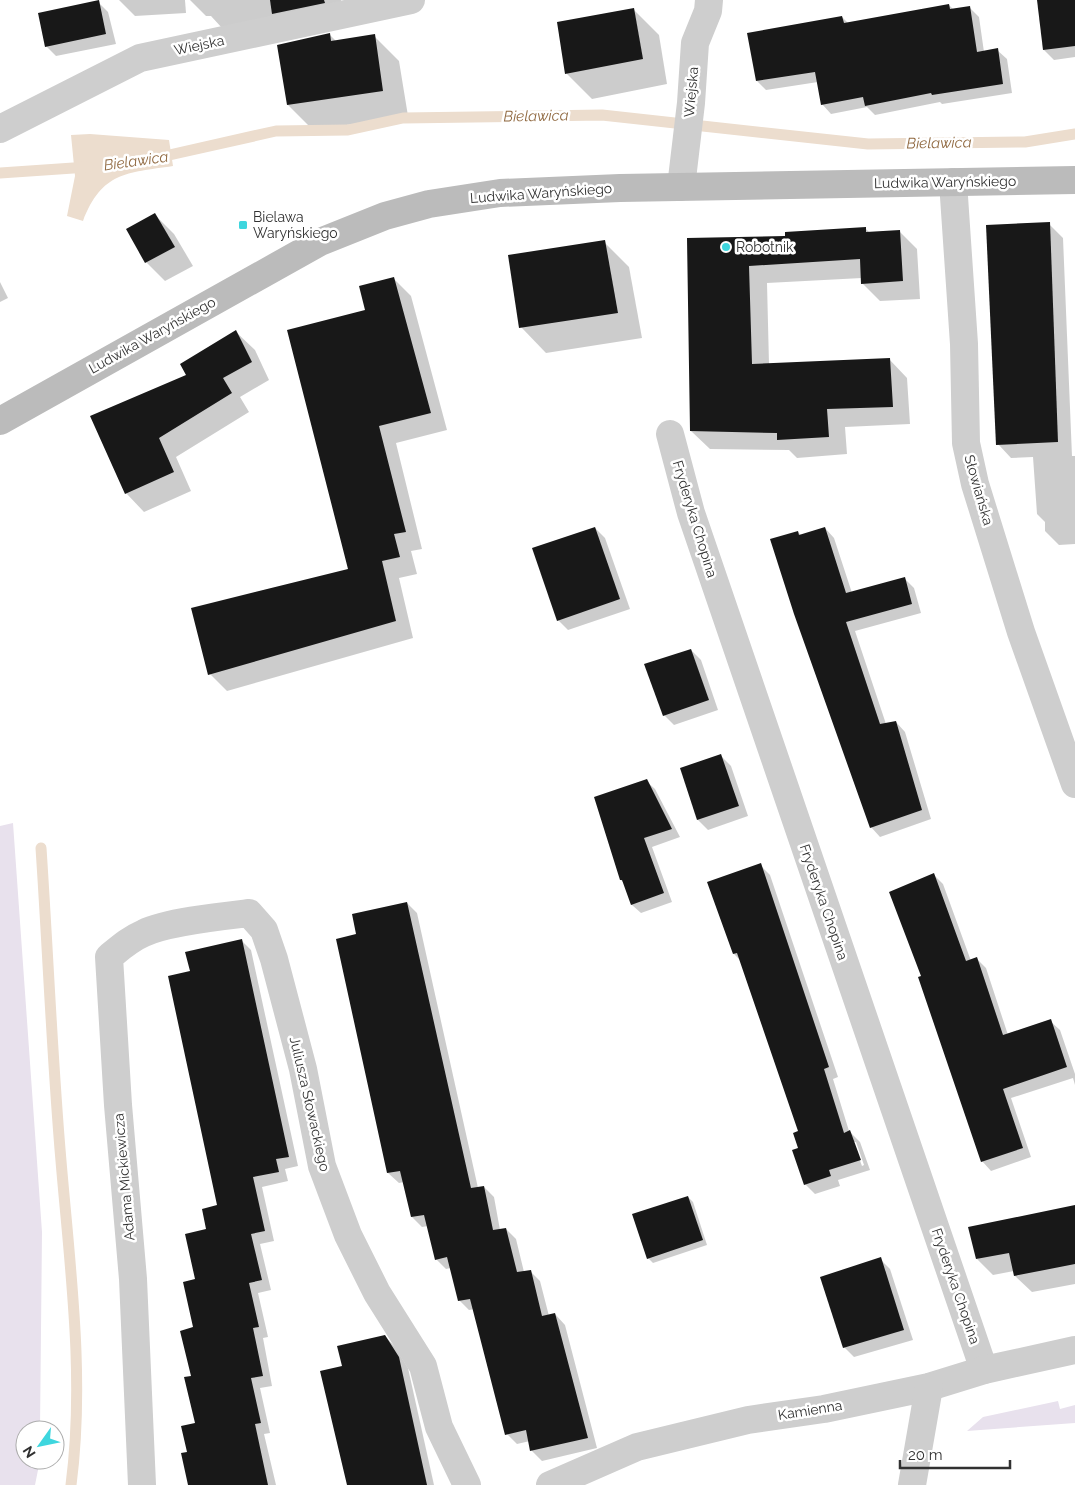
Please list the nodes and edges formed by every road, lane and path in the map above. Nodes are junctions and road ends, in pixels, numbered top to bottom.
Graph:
1 (411, 0) edge
2 (709, 0) edge
3 (0, 130) edge
4 (1075, 180) edge
5 (953, 182) junction
6 (681, 187) junction
7 (0, 421) edge
8 (670, 434) dead end
9 (1075, 784) edge
10 (188, 922) joint
11 (1075, 1350) edge
12 (984, 1370) junction
13 (929, 1387) junction
14 (142, 1485) edge
15 (467, 1485) edge
16 (550, 1485) edge
17 (912, 1485) edge

1 - 3 street, Wiejska
2 - 6 street, Wiejska
4 - 5 main road, Ludwika Waryńskiego
5 - 6 main road, Ludwika Waryńskiego
5 - 9 street, Słowiańska
6 - 7 main road, Ludwika Waryńskiego
8 - 12 street, Fryderyka Chopina
10 - 14 street, Adama Mickiewicza
10 - 15 street, Juliusza Słowackiego
11 - 12 street, Kamienna
12 - 13 street, Kamienna
13 - 16 street, Kamienna
13 - 17 street

